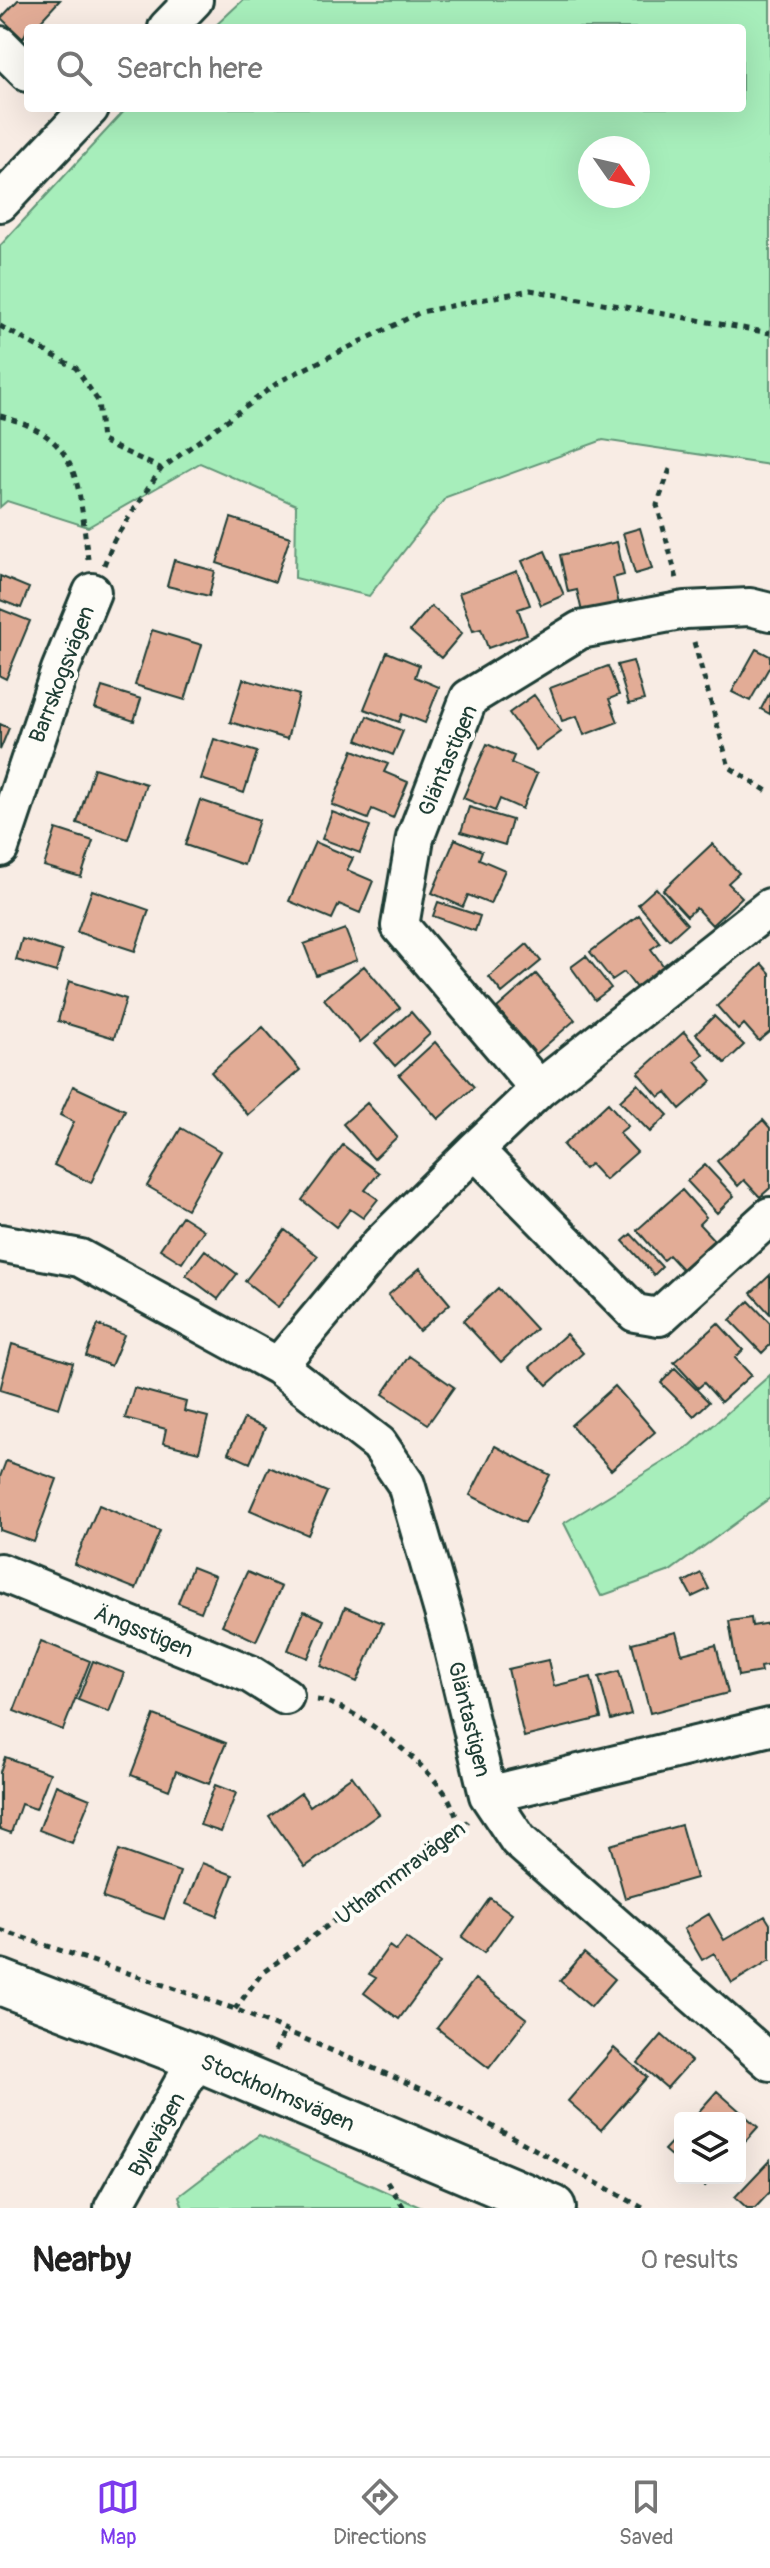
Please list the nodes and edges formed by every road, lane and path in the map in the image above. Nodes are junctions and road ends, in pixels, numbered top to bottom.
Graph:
1 (194, 0) edge
2 (171, 24) edge
3 (74, 114) edge
4 (0, 203) edge
5 (0, 326) edge
6 (770, 333) edge
7 (0, 416) edge
8 (161, 469) junction
9 (670, 469) dead end
10 (92, 592) junction
11 (685, 610) junction
12 (770, 612) edge
13 (770, 793) edge
14 (0, 848) edge
15 (770, 907) edge
16 (539, 1089) junction
17 (475, 1150) junction
18 (770, 1216) edge
19 (0, 1243) edge
20 (278, 1366) junction
21 (0, 1572) edge
22 (285, 1696) joint
23 (770, 1727) edge
24 (488, 1795) junction
25 (461, 1830) junction
26 (0, 1930) edge
27 (0, 1982) edge
28 (235, 2009) junction
29 (197, 2058) junction
30 (770, 2062) edge
31 (387, 2182) dead end
32 (113, 2208) edge
33 (404, 2208) edge
34 (553, 2208) edge
35 (643, 2208) edge

1 - 2 street
3 - 4 street
5 - 8 path
6 - 8 path
7 - 10 path
8 - 10 path
9 - 11 path
10 - 14 street, Barrskogsvägen
11 - 12 street, Gläntastigen
11 - 13 path
11 - 16 street, Gläntastigen
15 - 16 street
16 - 17 street
17 - 18 street
17 - 20 street
19 - 20 street, Gläntastigen
20 - 24 street, Gläntastigen
21 - 22 street, Ängsstigen
22 - 25 path
23 - 24 street
24 - 25 path, Uthammravägen
24 - 30 street, Gläntastigen
25 - 28 path, Uthammravägen
26 - 28 path
27 - 29 main road, Stockholmsvägen
28 - 35 path
29 - 32 street, Bylevägen
29 - 34 main road, Stockholmsvägen
31 - 33 path

